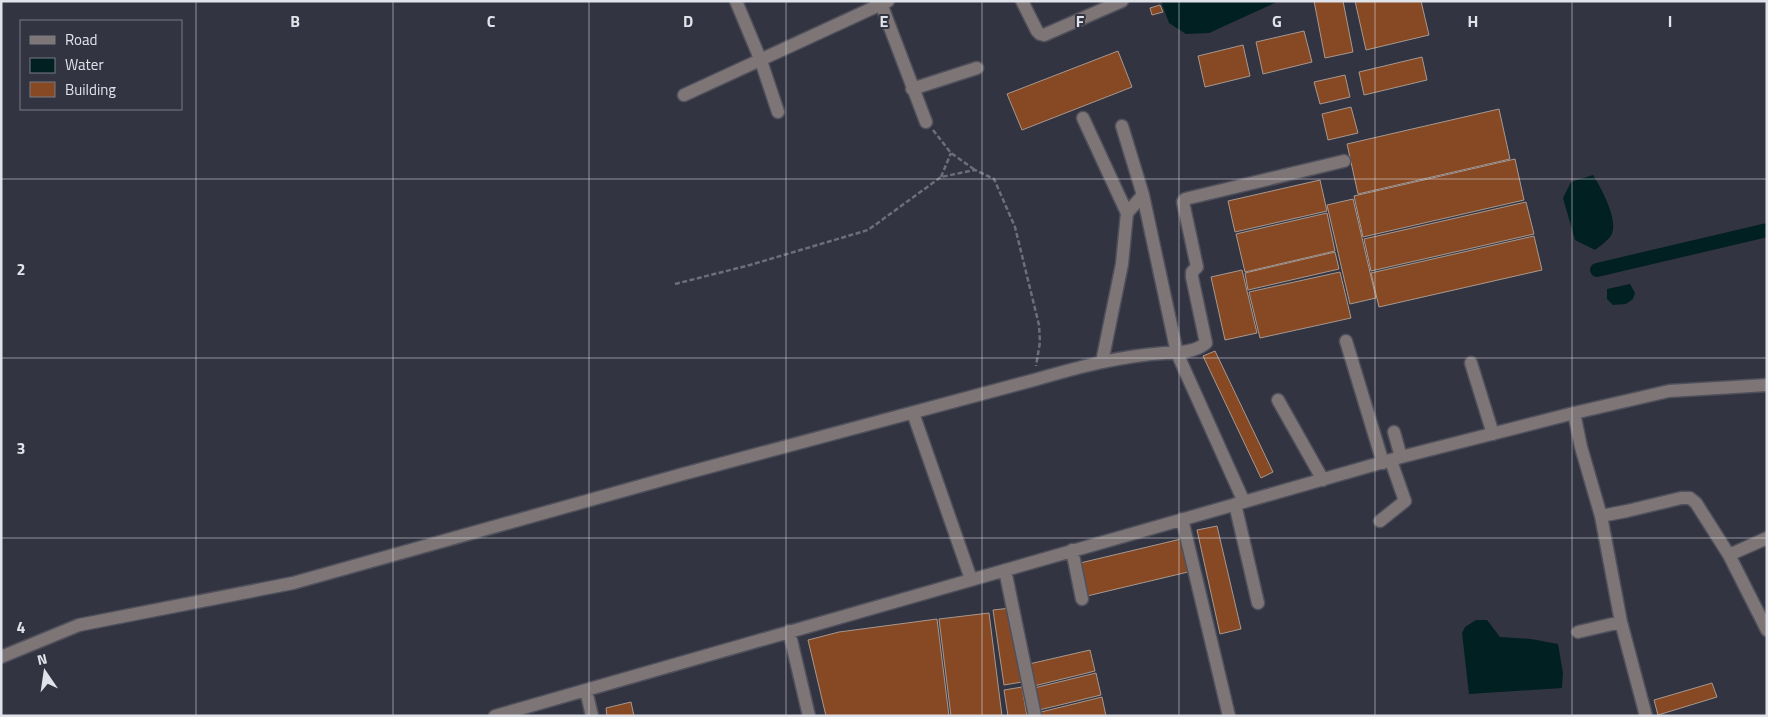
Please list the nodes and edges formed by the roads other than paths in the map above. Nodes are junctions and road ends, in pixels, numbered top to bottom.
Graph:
1 (736, 1) edge
2 (1022, 1) edge
3 (1122, 1) edge
4 (883, 2) edge
5 (761, 61) junction
6 (976, 68) dead end
7 (912, 89) junction
8 (684, 95) dead end
9 (778, 112) dead end
10 (1083, 118) dead end
11 (929, 124) road end
12 (1122, 126) dead end
13 (1344, 162) dead end
14 (1143, 195) junction
15 (1127, 212) junction
16 (1346, 341) dead end
17 (1177, 353) junction
18 (1102, 362) junction
19 (1471, 364) dead end
20 (1767, 385) edge
21 (1278, 400) dead end
22 (913, 413) junction
23 (1574, 413) junction
24 (1394, 432) dead end
25 (1493, 434) junction
26 (1392, 460) junction
27 (1323, 480) junction
28 (1240, 503) junction
29 (1601, 516) junction
30 (1182, 519) junction
31 (1380, 521) dead end
32 (1767, 538) edge
33 (1072, 550) junction
34 (1729, 555) junction
35 (1005, 570) junction
36 (971, 579) junction
37 (1082, 599) dead end
38 (1258, 603) dead end
39 (1621, 622) junction
40 (1766, 625) edge
41 (789, 632) junction
42 (1578, 632) dead end
43 (1, 657) edge
44 (586, 690) junction
45 (495, 716) edge
46 (592, 716) edge
47 (809, 716) edge
48 (1035, 716) edge
49 (1229, 716) edge
50 (1646, 716) edge

1 - 5 street
2 - 3 street
4 - 5 street
4 - 7 street
5 - 8 street
5 - 9 street
6 - 7 street
7 - 11 street
10 - 15 street
12 - 14 street
13 - 17 street
14 - 15 street
14 - 17 street
15 - 18 street
16 - 26 street
17 - 18 street
17 - 28 street
18 - 22 street
19 - 25 street
20 - 23 street
21 - 27 street
22 - 36 street
22 - 43 street
23 - 25 street
23 - 29 street
24 - 26 street
25 - 26 street
26 - 27 street
26 - 31 street
27 - 28 street
28 - 30 street
28 - 38 street
29 - 34 street
29 - 39 street
30 - 33 street
30 - 49 street
32 - 34 street
33 - 35 street
33 - 37 street
34 - 40 street
35 - 36 street
35 - 48 street
36 - 41 street
39 - 42 street
39 - 50 street
41 - 44 street
41 - 47 street
44 - 45 street
44 - 46 street

